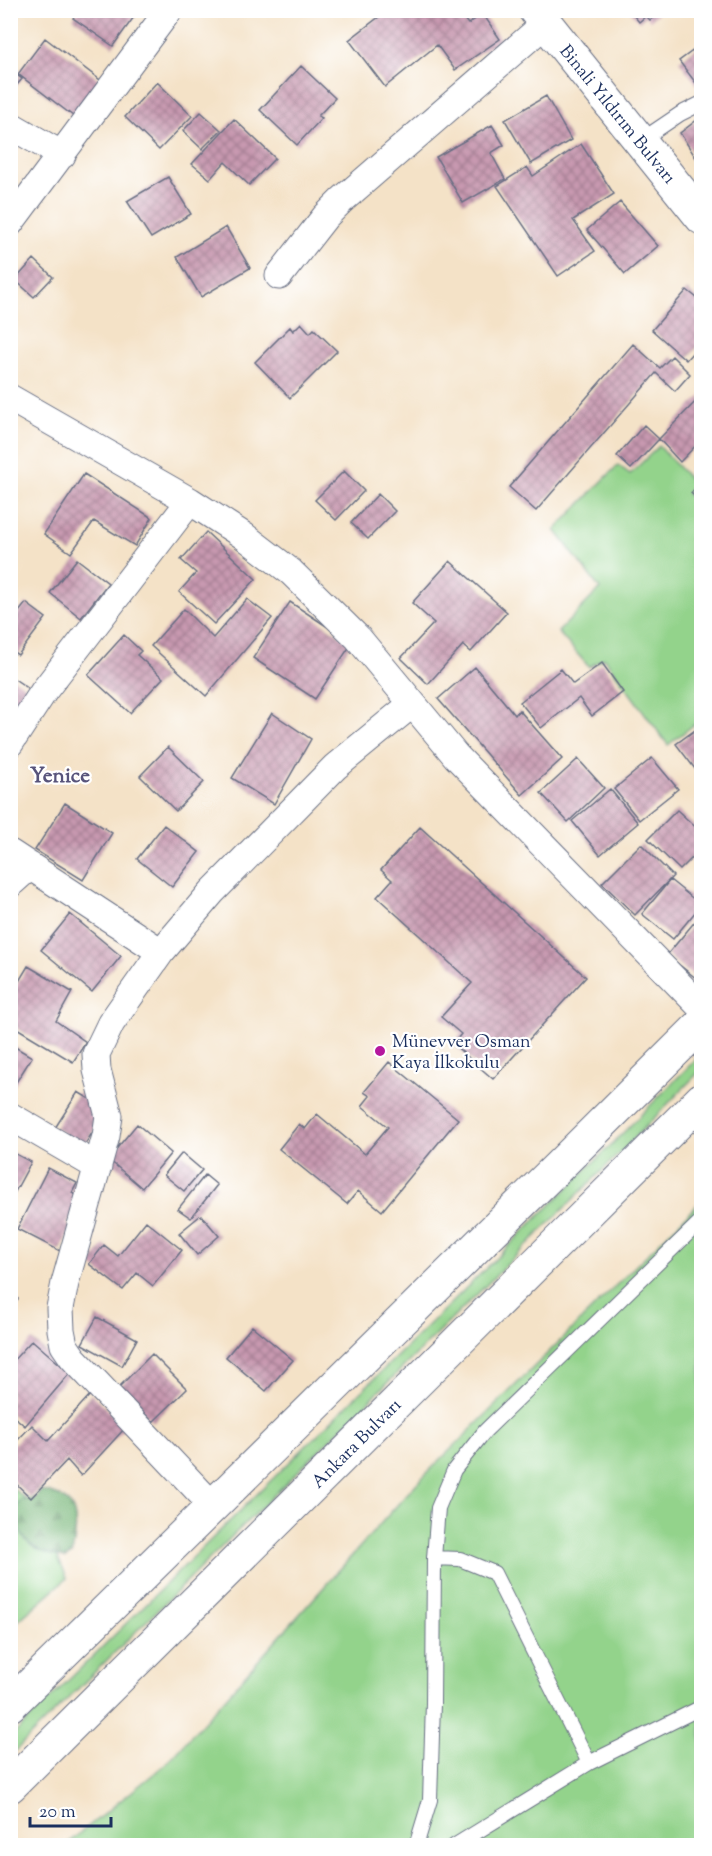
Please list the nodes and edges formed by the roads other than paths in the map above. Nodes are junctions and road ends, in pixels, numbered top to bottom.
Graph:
1 (169, 10) edge
2 (540, 17) edge
3 (702, 103) edge
4 (10, 125) edge
5 (640, 141) junction
6 (62, 155) junction
7 (702, 218) edge
8 (10, 223) edge
9 (279, 276) dead end
10 (10, 398) edge
11 (190, 501) junction
12 (412, 704) junction
13 (10, 743) edge
14 (17, 868) edge
15 (161, 952) junction
16 (702, 1008) edge
17 (702, 1024) edge
18 (702, 1099) edge
19 (10, 1116) edge
20 (98, 1167) junction
21 (702, 1220) edge
22 (213, 1506) junction
23 (434, 1558) junction
24 (10, 1705) edge
25 (702, 1707) edge
26 (589, 1763) junction
27 (10, 1786) edge
28 (416, 1845) edge
29 (454, 1845) edge

1 - 6 street
2 - 5 main road, Binali Yıldırım Bulvarı
2 - 9 street
3 - 5 lane
4 - 6 street
5 - 7 main road, Binali Yıldırım Bulvarı
6 - 8 street
10 - 11 street
11 - 12 street
11 - 13 street
12 - 15 street
12 - 16 street
14 - 15 street
15 - 20 street
17 - 22 main road
18 - 27 main road, Ankara Bulvarı
19 - 20 street
20 - 22 street
21 - 23 lane
22 - 24 main road
23 - 26 lane
23 - 28 lane
25 - 26 lane
26 - 29 lane

